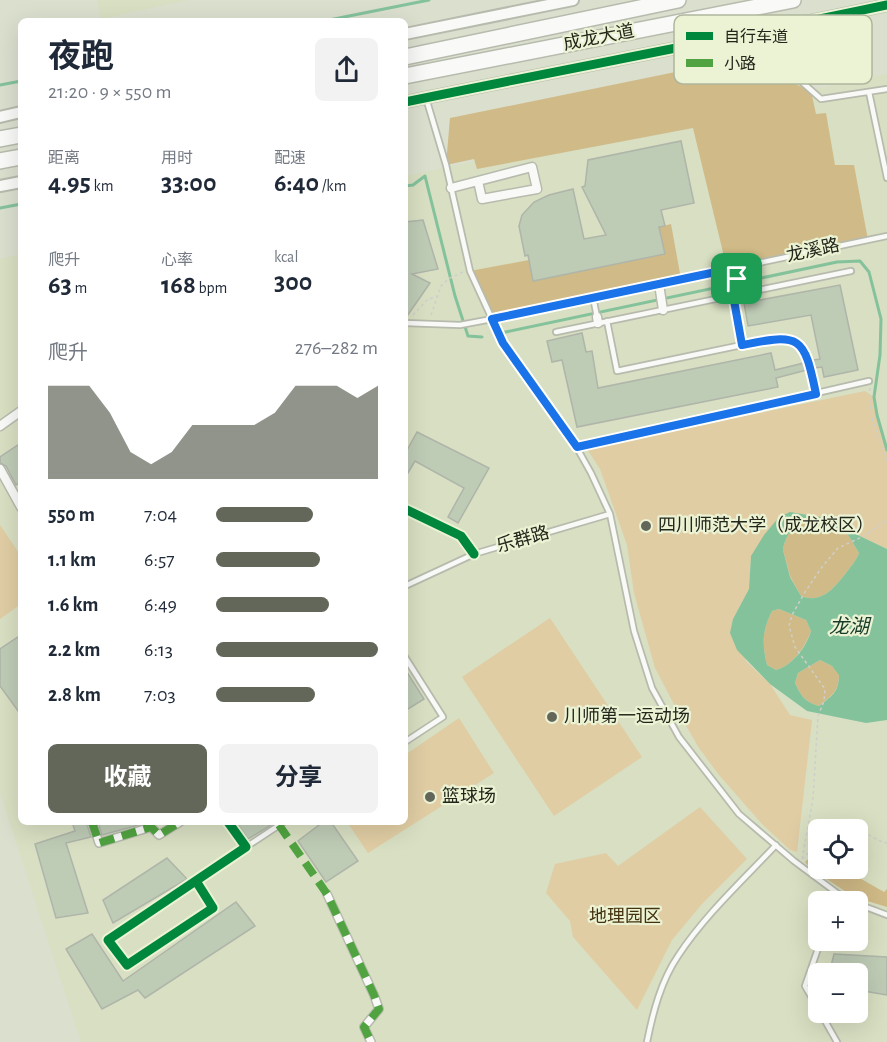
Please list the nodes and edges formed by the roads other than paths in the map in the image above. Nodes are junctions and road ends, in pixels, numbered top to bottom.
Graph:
1 (573, 0) edge
2 (678, 0) edge
3 (794, 0) edge
4 (887, 4) edge
5 (716, 15) edge
6 (836, 15) edge
7 (674, 23) edge
8 (408, 33) edge
9 (674, 47) edge
10 (408, 56) edge
11 (408, 74) edge
12 (804, 84) edge
13 (887, 88) edge
14 (869, 92) junction
15 (426, 98) junction
16 (408, 101) edge
17 (18, 113) edge
18 (0, 117) edge
19 (18, 136) edge
20 (0, 139) edge
21 (18, 158) edge
22 (0, 161) edge
23 (887, 178) edge
24 (478, 181) junction
25 (18, 183) edge
26 (0, 186) edge
27 (451, 188) junction
28 (887, 236) edge
29 (735, 268) junction
30 (851, 270) dead end
31 (659, 284) junction
32 (737, 289) junction
33 (593, 297) junction
34 (662, 303) junction
35 (599, 318) junction
36 (492, 319) junction
37 (408, 324) edge
38 (556, 332) dead end
39 (742, 345) junction
40 (869, 381) road end
41 (816, 394) junction
42 (18, 413) edge
43 (0, 426) edge
44 (577, 447) junction
45 (0, 468) edge
46 (18, 501) edge
47 (408, 510) edge
48 (610, 514) junction
49 (474, 554) junction
50 (408, 585) edge
51 (408, 662) edge
52 (408, 740) edge
53 (93, 825) edge
54 (175, 825) edge
55 (230, 825) edge
56 (280, 825) edge
57 (776, 845) junction
58 (246, 848) junction
59 (196, 881) junction
60 (834, 891) edge
61 (327, 894) dead end
62 (868, 908) edge
63 (887, 915) edge
64 (827, 1023) edge
65 (371, 1042) edge
66 (647, 1042) edge
67 (837, 1042) edge

1 - 8 street
2 - 10 highway, 成龙大道
3 - 5 highway, 成龙大道
4 - 6 street
7 - 11 highway, 成龙大道
9 - 15 street
12 - 14 lane
13 - 14 lane
14 - 23 lane
15 - 16 street
15 - 27 lane
17 - 18 street
19 - 20 highway
21 - 22 highway
24 - 24 street
24 - 27 street
25 - 26 street
27 - 36 lane
28 - 29 lane, 龙溪路
29 - 31 lane, 龙溪路
29 - 32 street
30 - 32 lane
31 - 33 lane, 龙溪路
31 - 34 street
32 - 34 lane
32 - 39 lane
33 - 35 lane
33 - 36 lane, 龙溪路
34 - 35 lane
35 - 38 lane
35 - 39 lane
36 - 37 lane, 龙溪路
36 - 44 lane
39 - 41 lane
40 - 41 lane
41 - 44 lane
42 - 43 street
44 - 48 lane
45 - 46 street
47 - 49 street
48 - 49 lane, 乐群路
48 - 57 lane
49 - 50 lane, 乐群路
51 - 52 lane
53 - 54 street
55 - 58 street
56 - 58 lane
57 - 60 lane
57 - 66 lane
58 - 59 street
59 - 59 street
61 - 65 street
62 - 63 lane
64 - 67 lane

